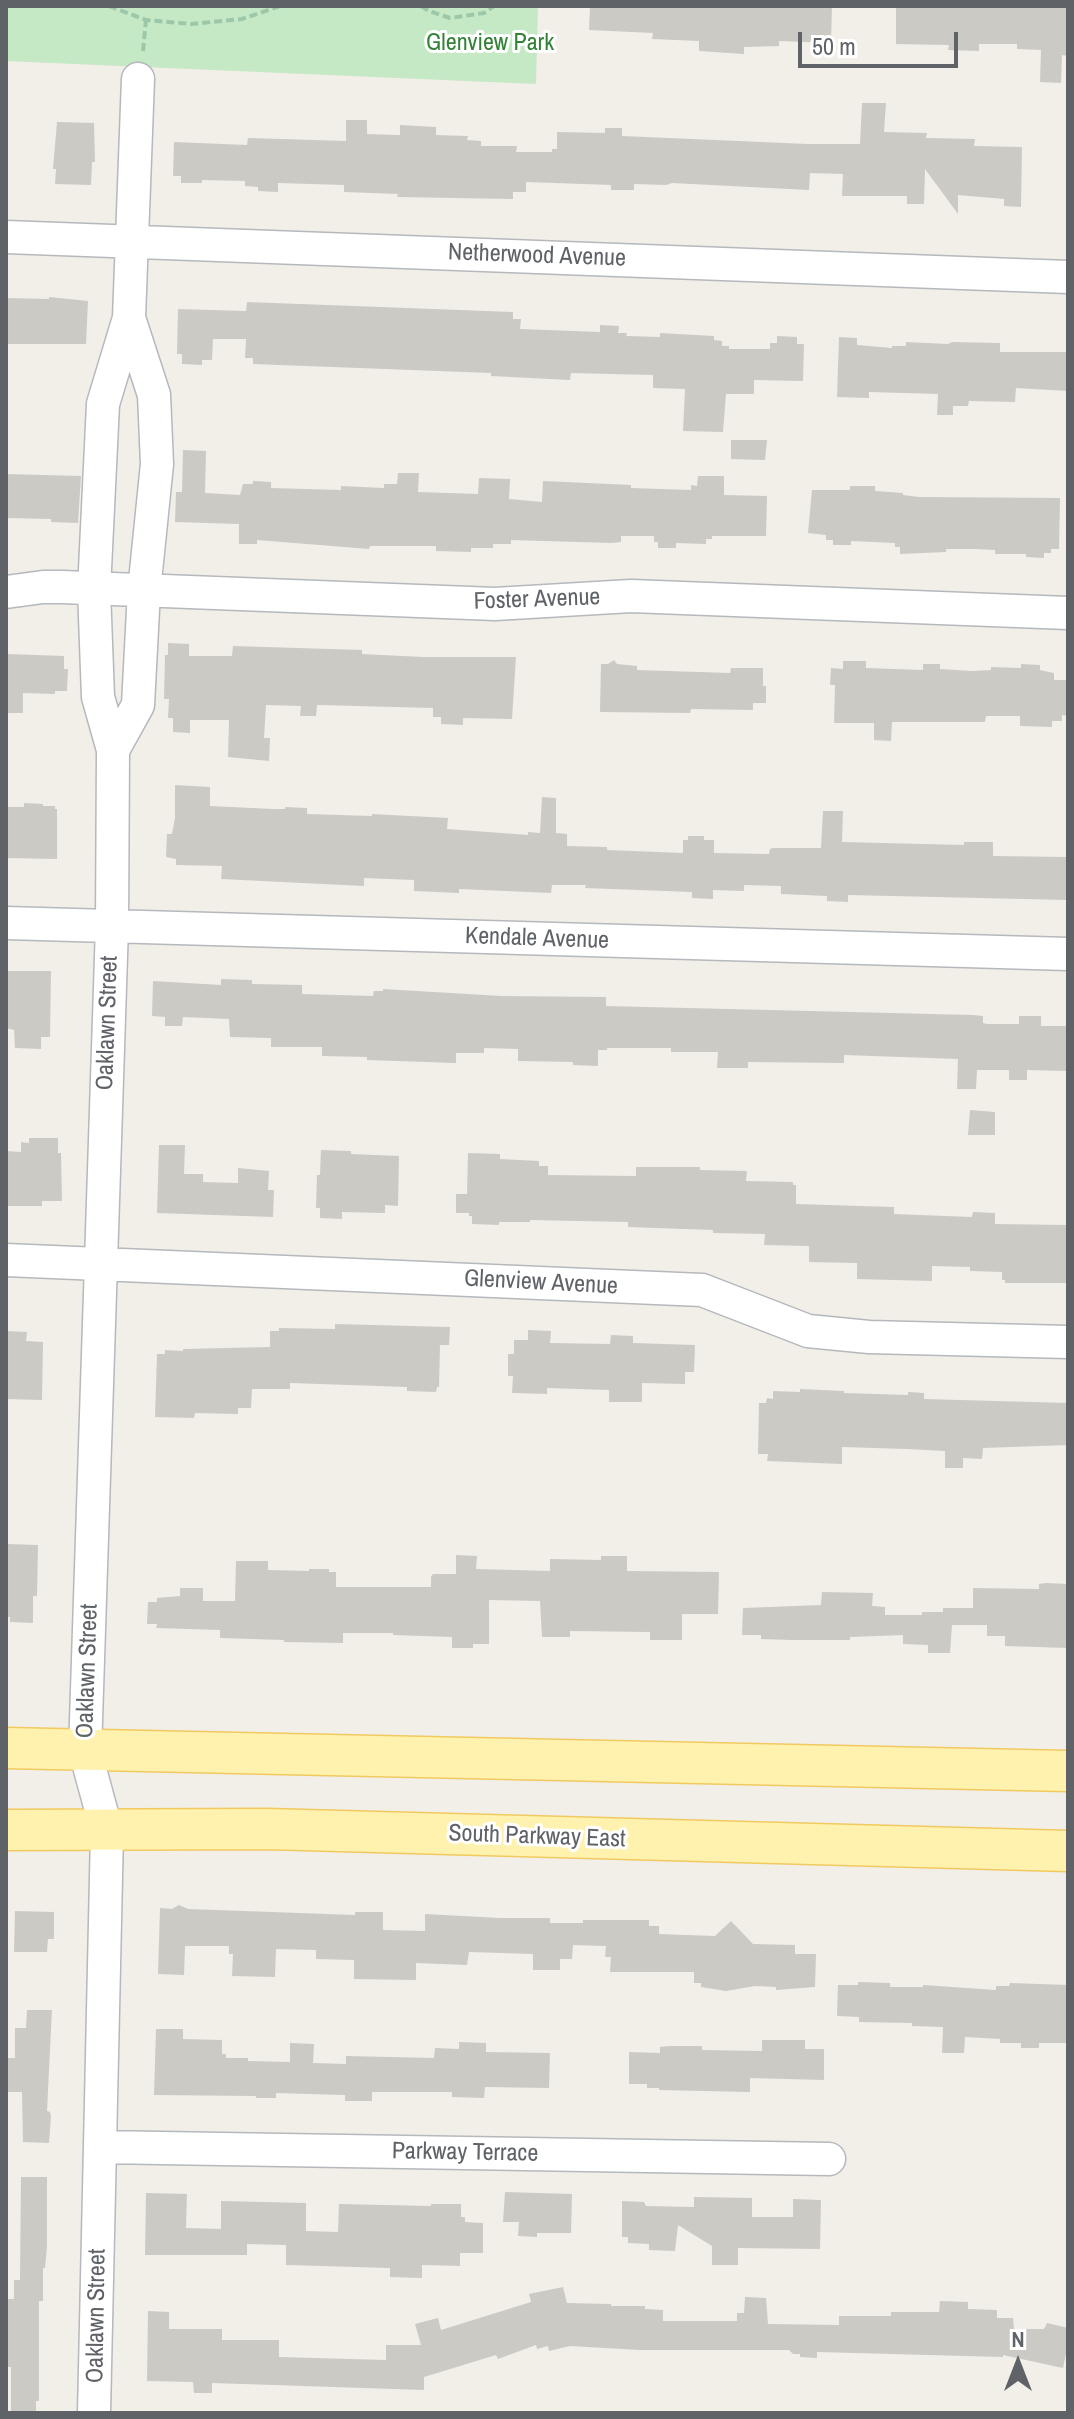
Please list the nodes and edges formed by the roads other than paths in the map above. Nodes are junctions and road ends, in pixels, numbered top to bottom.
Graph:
1 (140, 65) road end
2 (6, 237) edge
3 (132, 241) junction
4 (1068, 277) edge
5 (129, 318) junction
6 (94, 590) junction
7 (144, 591) junction
8 (6, 592) edge
9 (1068, 613) edge
10 (113, 750) junction
11 (6, 923) edge
12 (112, 926) junction
13 (1068, 954) edge
14 (6, 1260) edge
15 (100, 1263) junction
16 (1068, 1342) edge
17 (6, 1748) edge
18 (85, 1751) junction
19 (1068, 1771) edge
20 (6, 1830) edge
21 (107, 1832) junction
22 (1068, 1851) edge
23 (100, 2147) junction
24 (829, 2159) dead end
25 (94, 2413) edge

1 - 3 street
2 - 3 street, Netherwood Avenue
3 - 4 street, Netherwood Avenue
3 - 5 street
5 - 6 street
5 - 7 street
6 - 7 street, Foster Avenue
6 - 8 street, Foster Avenue
6 - 10 street
7 - 9 street, Foster Avenue
7 - 10 street
10 - 12 street, Oaklawn Street
11 - 12 street, Kendale Avenue
12 - 13 street, Kendale Avenue
12 - 15 street, Oaklawn Street
14 - 15 street, Glenview Avenue
15 - 16 street, Glenview Avenue
15 - 18 street, Oaklawn Street
17 - 18 main road
18 - 19 main road
18 - 21 street, Oaklawn Street
20 - 21 main road, South Parkway East
21 - 22 main road, South Parkway East
21 - 23 street, Oaklawn Street
23 - 24 street, Parkway Terrace
23 - 25 street, Oaklawn Street

